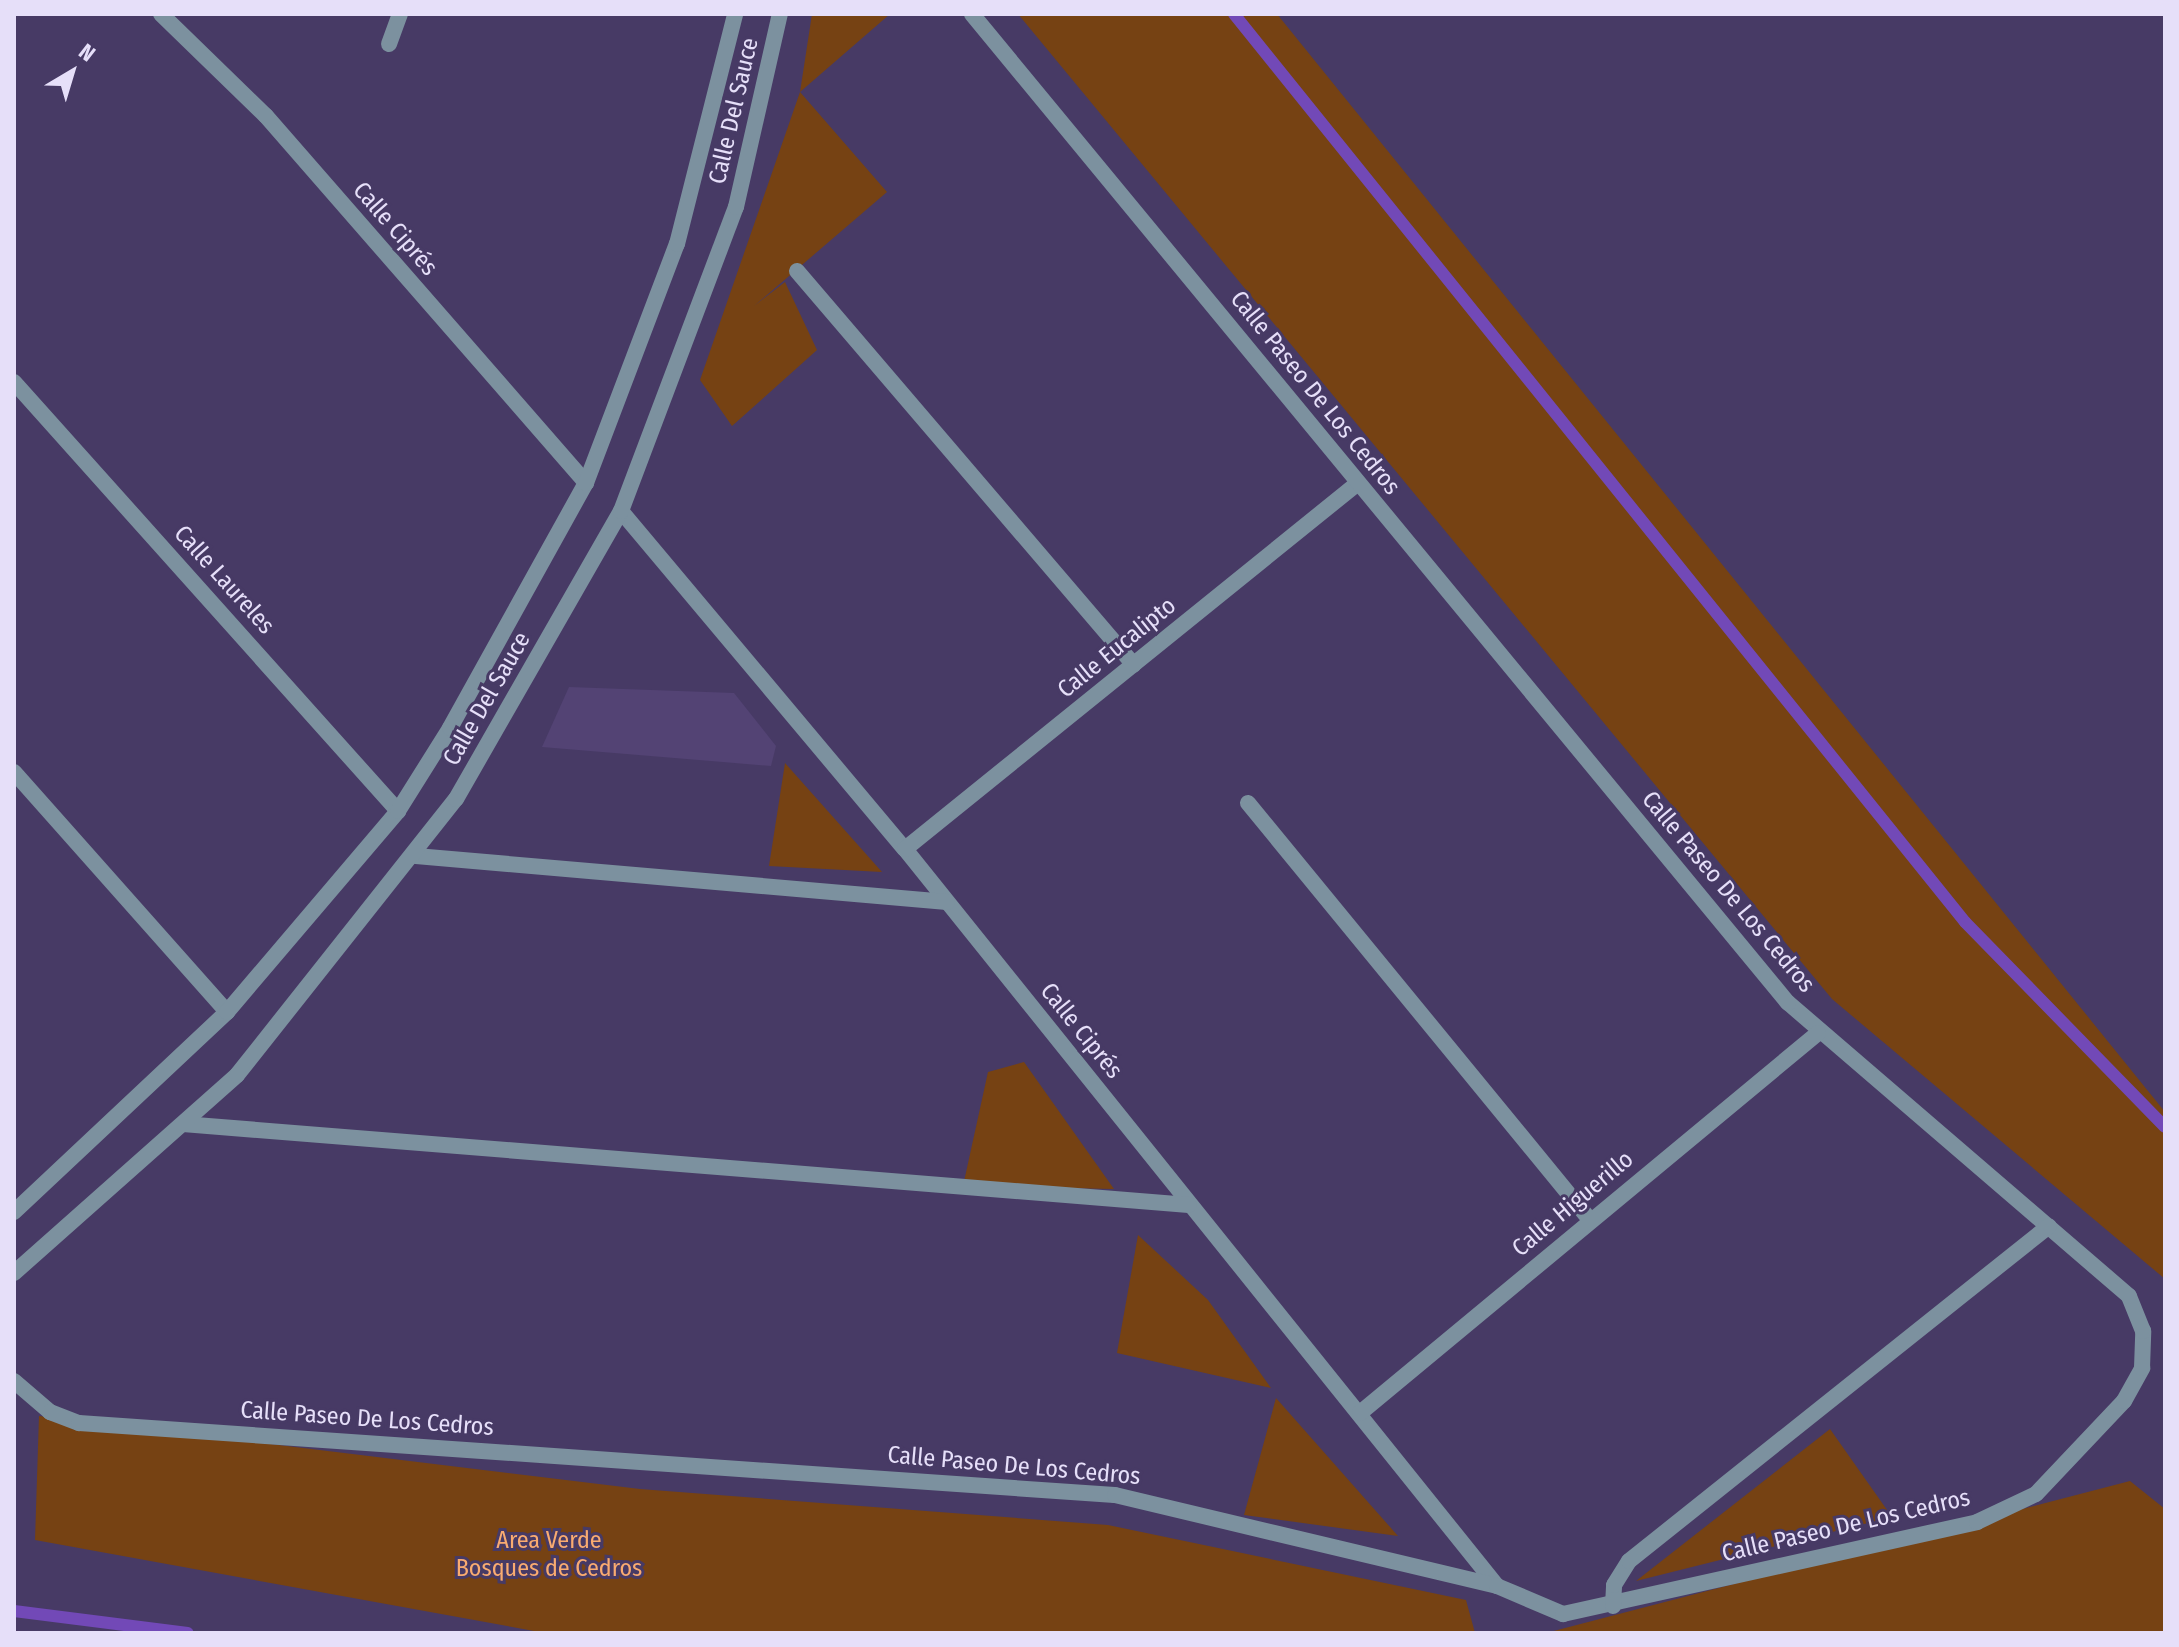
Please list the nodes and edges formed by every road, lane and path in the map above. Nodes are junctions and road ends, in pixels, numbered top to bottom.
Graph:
1 (161, 14) edge
2 (400, 14) edge
3 (735, 14) edge
4 (780, 14) edge
5 (972, 14) edge
6 (389, 44) dead end
7 (797, 271) dead end
8 (14, 382) edge
9 (586, 483) junction
10 (1358, 483) junction
11 (621, 511) junction
12 (1134, 665) junction
13 (14, 772) edge
14 (1248, 803) dead end
15 (398, 811) junction
16 (905, 849) junction
17 (416, 856) junction
18 (947, 902) junction
19 (227, 1012) junction
20 (1818, 1033) junction
21 (183, 1124) junction
22 (1189, 1205) junction
23 (14, 1212) edge
24 (1590, 1220) junction
25 (2049, 1226) junction
26 (14, 1273) edge
27 (14, 1381) edge
28 (1360, 1413) junction
29 (1497, 1586) junction
30 (1613, 1606) junction

1 - 9 street, Calle Ciprés
2 - 6 street
3 - 9 street, Calle Del Sauce
4 - 11 street, Calle Del Sauce
5 - 10 street, Calle Paseo De Los Cedros
7 - 12 street
8 - 15 street, Calle Laureles
9 - 15 street, Calle Del Sauce
10 - 12 street, Calle Eucalipto
10 - 20 street, Calle Paseo De Los Cedros
11 - 16 street, Calle Ciprés
11 - 17 street, Calle Del Sauce
12 - 16 street, Calle Eucalipto
13 - 19 street
14 - 24 street
15 - 19 street, Calle Del Sauce
16 - 18 street, Calle Ciprés
17 - 18 street
17 - 21 street, Calle Del Sauce
18 - 22 street, Calle Ciprés
19 - 23 street, Calle Del Sauce
20 - 24 street, Calle Higuerillo
20 - 25 street, Calle Paseo De Los Cedros
21 - 22 street
21 - 26 street, Calle Del Sauce
22 - 28 street, Calle Ciprés
24 - 28 street, Calle Higuerillo
25 - 30 street
25 - 30 street, Calle Paseo De Los Cedros
27 - 29 street, Calle Paseo De Los Cedros
28 - 29 street, Calle Ciprés
29 - 30 street, Calle Paseo De Los Cedros

